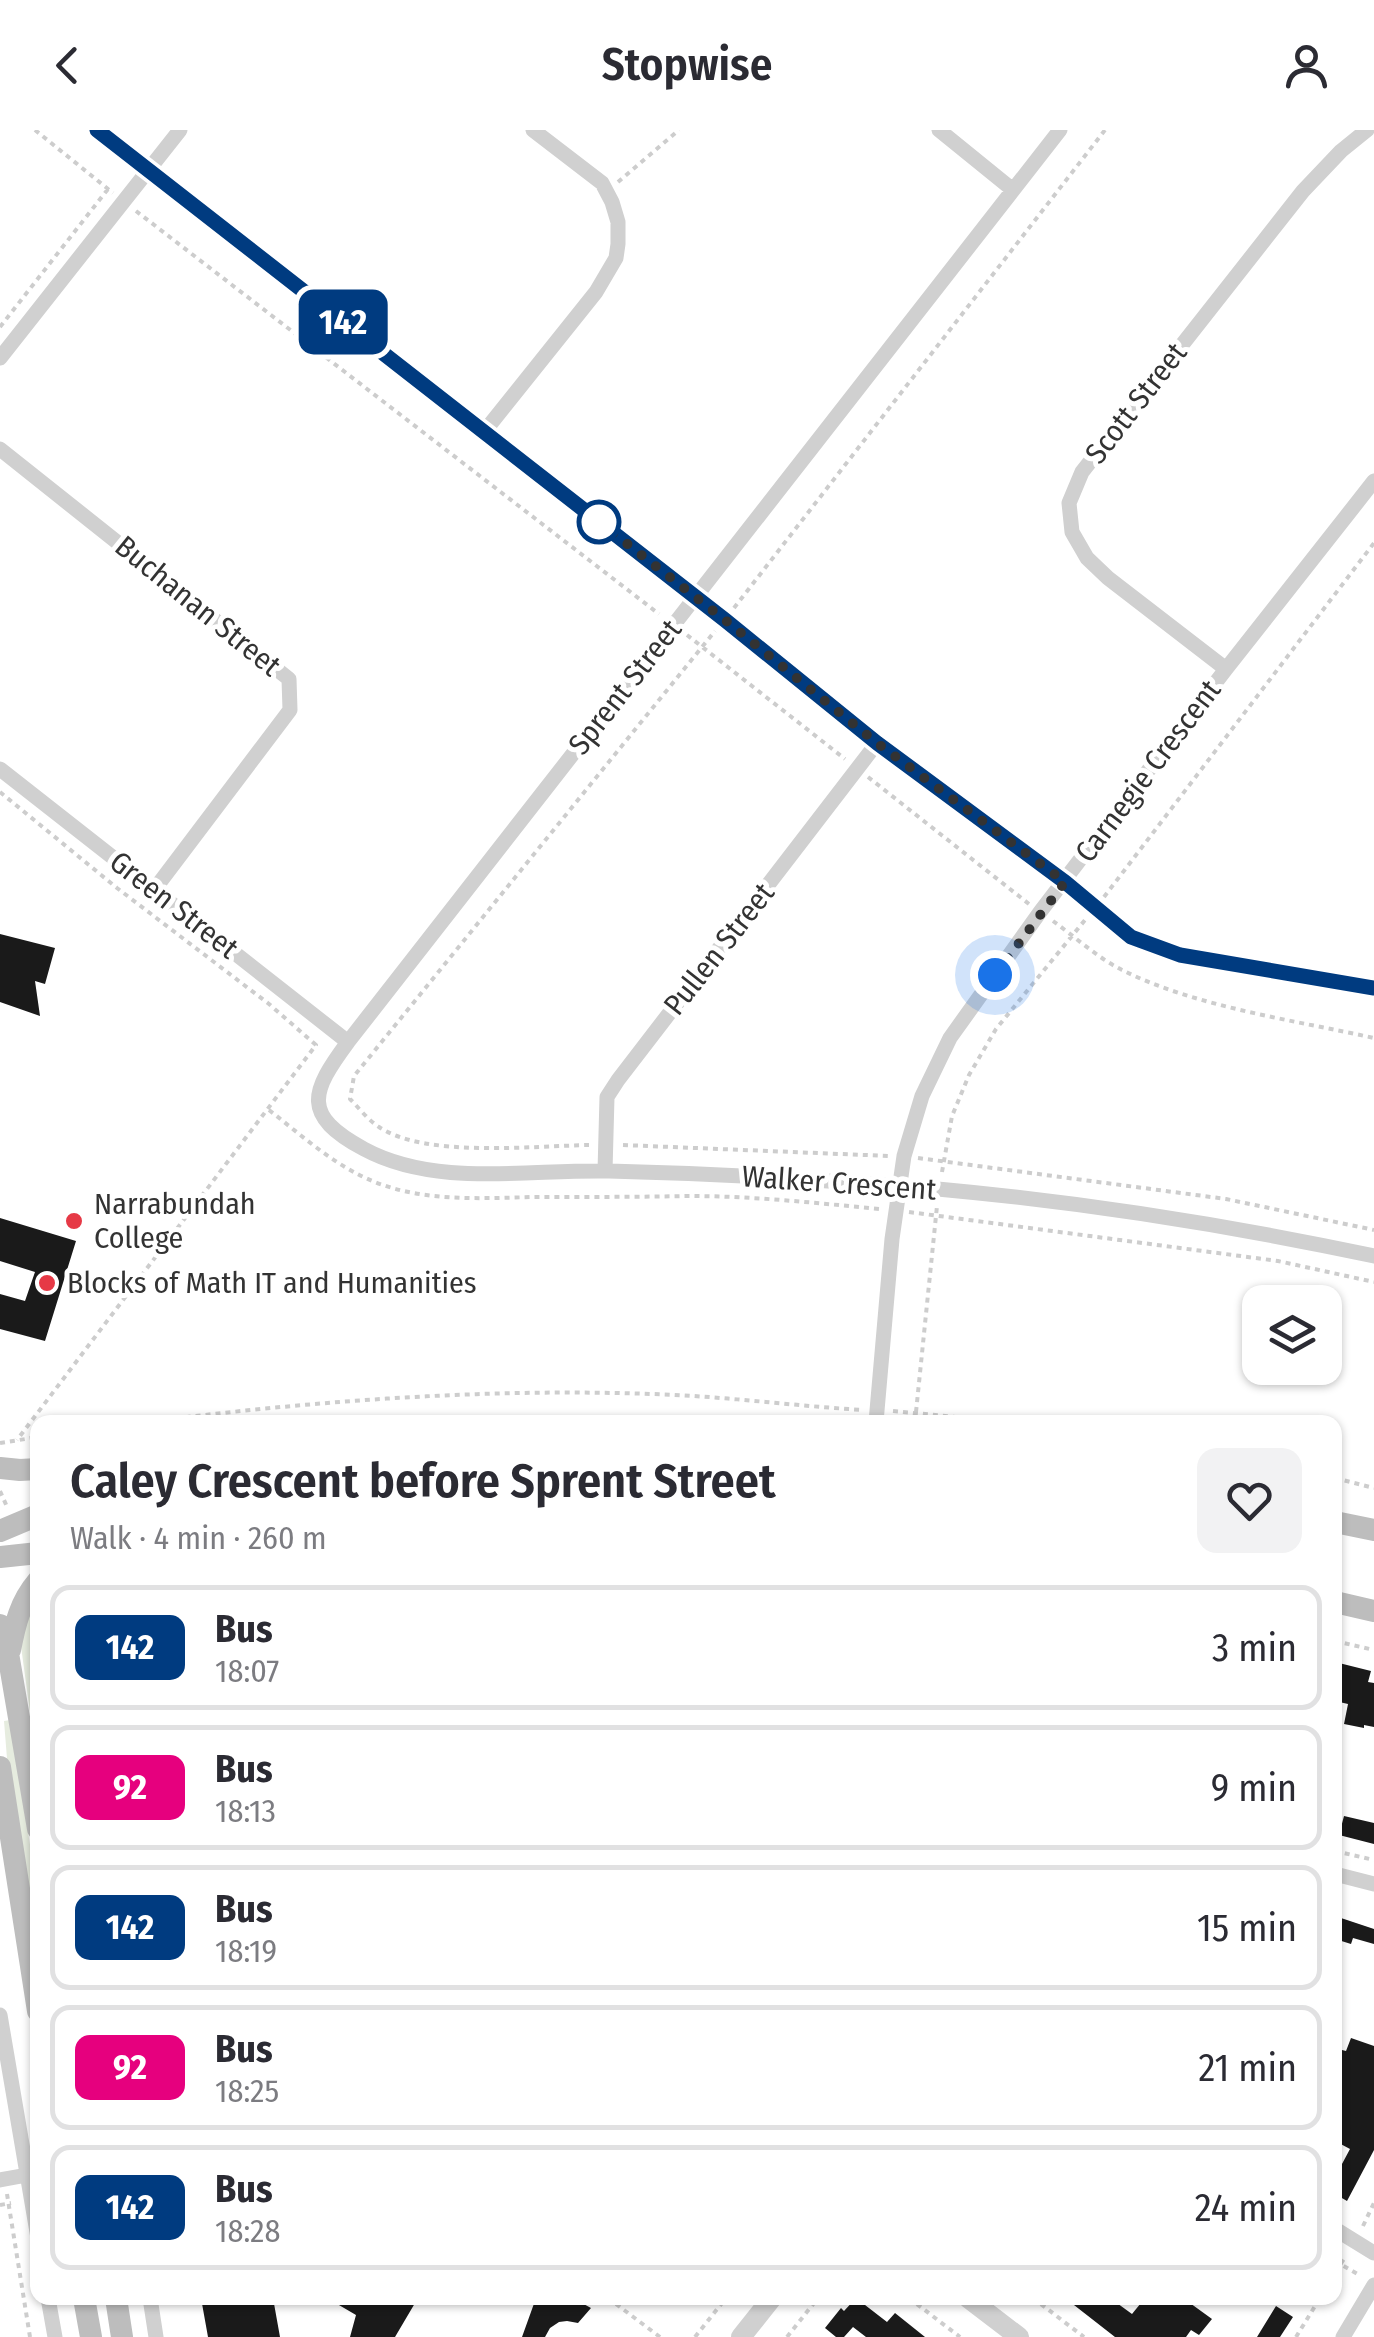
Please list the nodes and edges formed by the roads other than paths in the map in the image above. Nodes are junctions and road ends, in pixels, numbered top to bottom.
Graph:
1 (97, 130) edge
2 (180, 130) edge
3 (532, 130) edge
4 (939, 130) edge
5 (1060, 130) edge
6 (1367, 130) edge
7 (148, 170) junction
8 (1012, 190) junction
9 (0, 358) edge
10 (484, 432) junction
11 (0, 448) edge
12 (1374, 481) edge
13 (696, 597) junction
14 (1226, 669) junction
15 (877, 743) junction
16 (0, 769) edge
17 (1065, 882) junction
18 (154, 890) junction
19 (1374, 988) edge
20 (348, 1042) junction
21 (320, 1109) joint
22 (605, 1171) junction
23 (898, 1186) junction
24 (1374, 1256) edge
25 (877, 1415) edge
26 (0, 1468) edge
27 (30, 1469) edge
28 (30, 1516) edge
29 (4, 1521) edge
30 (1342, 1523) edge
31 (1374, 1530) edge
32 (30, 1554) edge
33 (0, 1557) edge
34 (30, 1591) edge
35 (1342, 1604) edge
36 (1374, 1611) edge
37 (0, 1626) edge
38 (9, 1659) junction
39 (0, 1758) edge
40 (1, 1771) edge
41 (30, 1782) edge
42 (1342, 1876) edge
43 (1374, 1884) edge
44 (30, 1960) edge
45 (0, 2015) edge
46 (27, 2175) junction
47 (0, 2180) edge
48 (30, 2192) edge
49 (1342, 2234) edge
50 (1374, 2253) edge
51 (1374, 2284) edge
52 (49, 2305) edge
53 (85, 2305) edge
54 (117, 2305) edge
55 (151, 2305) edge
56 (766, 2305) edge
57 (977, 2305) edge
58 (54, 2337) edge
59 (91, 2337) edge
60 (122, 2337) edge
61 (156, 2337) edge
62 (741, 2337) edge
63 (1019, 2337) edge
64 (1343, 2337) edge

1 - 7 street
2 - 7 street
3 - 10 street
4 - 8 street
5 - 8 street, Sprent Street
6 - 14 street, Scott Street
7 - 9 street
7 - 10 street
8 - 13 street, Sprent Street
10 - 13 street
11 - 18 street, Buchanan Street
12 - 14 street, Carnegie Crescent
13 - 15 street
13 - 20 street, Sprent Street
14 - 17 street, Carnegie Crescent
15 - 17 street
15 - 22 street, Pullen Street
16 - 18 street, Green Street
17 - 19 street
17 - 23 street, Carnegie Crescent
18 - 20 street, Green Street
20 - 21 street, Sprent Street
21 - 22 street, Walker Crescent
22 - 23 street, Walker Crescent
23 - 24 street, Walker Crescent
23 - 25 street, Carnegie Crescent
26 - 27 main road
28 - 29 main road
30 - 31 main road
32 - 33 main road
34 - 38 main road
35 - 36 main road
37 - 38 main road
38 - 41 main road
39 - 40 main road
40 - 44 main road
42 - 43 street
45 - 46 street
46 - 47 street
46 - 48 street
49 - 50 street
51 - 64 street
52 - 58 street
53 - 59 main road
54 - 60 main road
55 - 61 street
56 - 62 street
57 - 63 street

